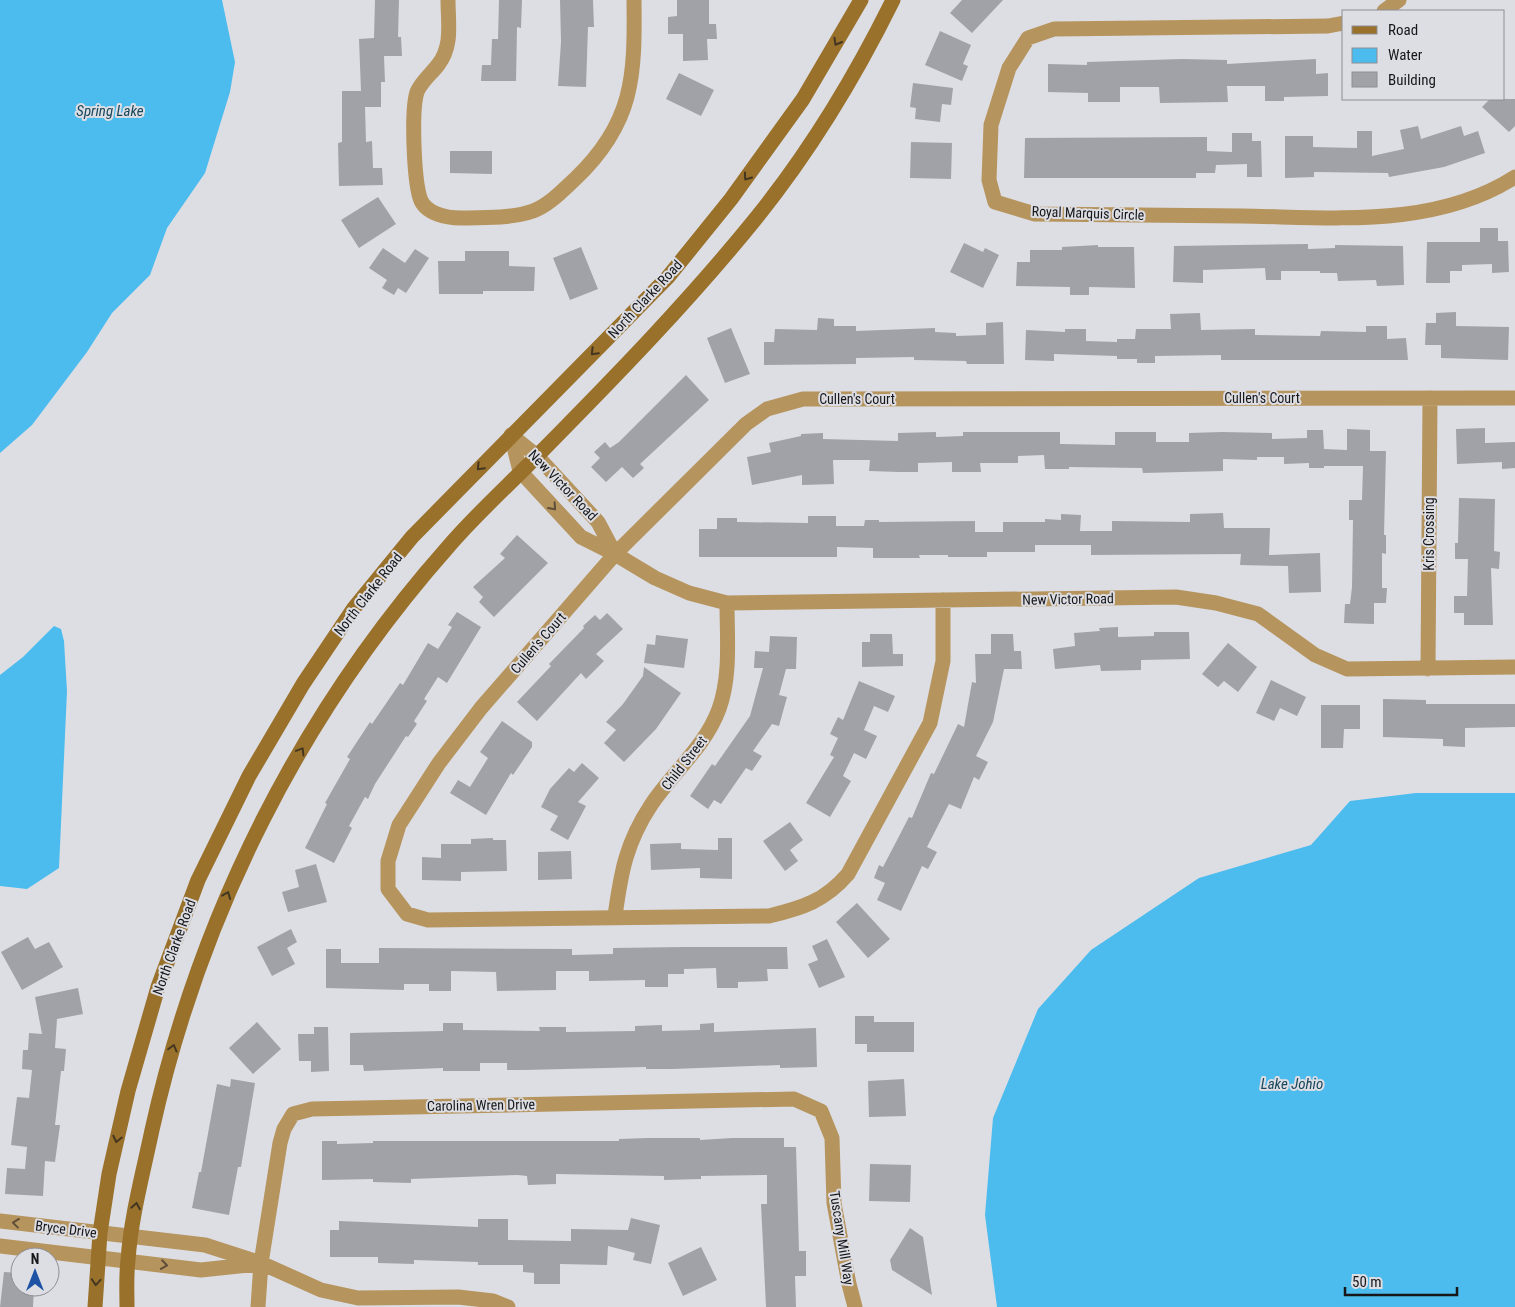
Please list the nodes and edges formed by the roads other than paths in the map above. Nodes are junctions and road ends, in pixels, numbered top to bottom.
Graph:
1 (448, 0) edge
2 (634, 0) edge
3 (861, 0) edge
4 (892, 0) edge
5 (1399, 0) edge
6 (1385, 10) edge
7 (1342, 22) edge
8 (1515, 177) edge
9 (1430, 398) junction
10 (1515, 398) edge
11 (511, 435) junction
12 (538, 456) junction
13 (520, 471) junction
14 (615, 554) junction
15 (943, 600) junction
16 (727, 603) junction
17 (1515, 667) edge
18 (1428, 669) junction
19 (615, 916) junction
20 (822, 1111) joint
21 (0, 1221) edge
22 (100, 1233) junction
23 (131, 1236) junction
24 (205, 1245) junction
25 (0, 1246) edge
26 (98, 1257) junction
27 (128, 1260) junction
28 (261, 1263) junction
29 (200, 1270) junction
30 (95, 1307) edge
31 (127, 1307) edge
32 (258, 1307) edge
33 (508, 1307) edge
34 (855, 1307) edge

1 - 2 street
3 -> 11 street, North Clarke Road
4 - 12 street, North Clarke Road
5 - 6 street
7 - 8 street, Royal Marquis Circle
9 - 10 street, Cullen's Court
9 - 14 street, Cullen's Court
9 - 18 street, Kris Crossing
11 - 12 street, New Victor Road
11 - 13 street, New Victor Road
11 -> 22 street, North Clarke Road
12 - 13 street, North Clarke Road
12 - 14 street, New Victor Road
13 -> 14 street, New Victor Road
23 -> 13 street, North Clarke Road
14 - 16 street, New Victor Road
14 - 19 street, Cullen's Court
15 - 16 street, New Victor Road
15 - 18 street, New Victor Road
15 - 19 street, Cullen's Court
16 - 19 street, Child Street
17 - 18 street, New Victor Road
20 - 28 street, Carolina Wren Drive
20 - 34 street, Tuscany Mill Way
22 -> 21 street, Bryce Drive
22 - 23 street, Bryce Drive
22 - 26 street, North Clarke Road
23 - 24 street, Bryce Drive
23 - 27 street, North Clarke Road
24 - 28 street, Bryce Drive
24 - 29 street
25 - 26 street, Bryce Drive
26 - 27 street, Bryce Drive
26 -> 30 street, North Clarke Road
27 -> 29 street, Bryce Drive
27 - 31 street, North Clarke Road
28 - 29 street, Bryce Drive
28 - 32 street
28 - 33 street, Bryce Drive

